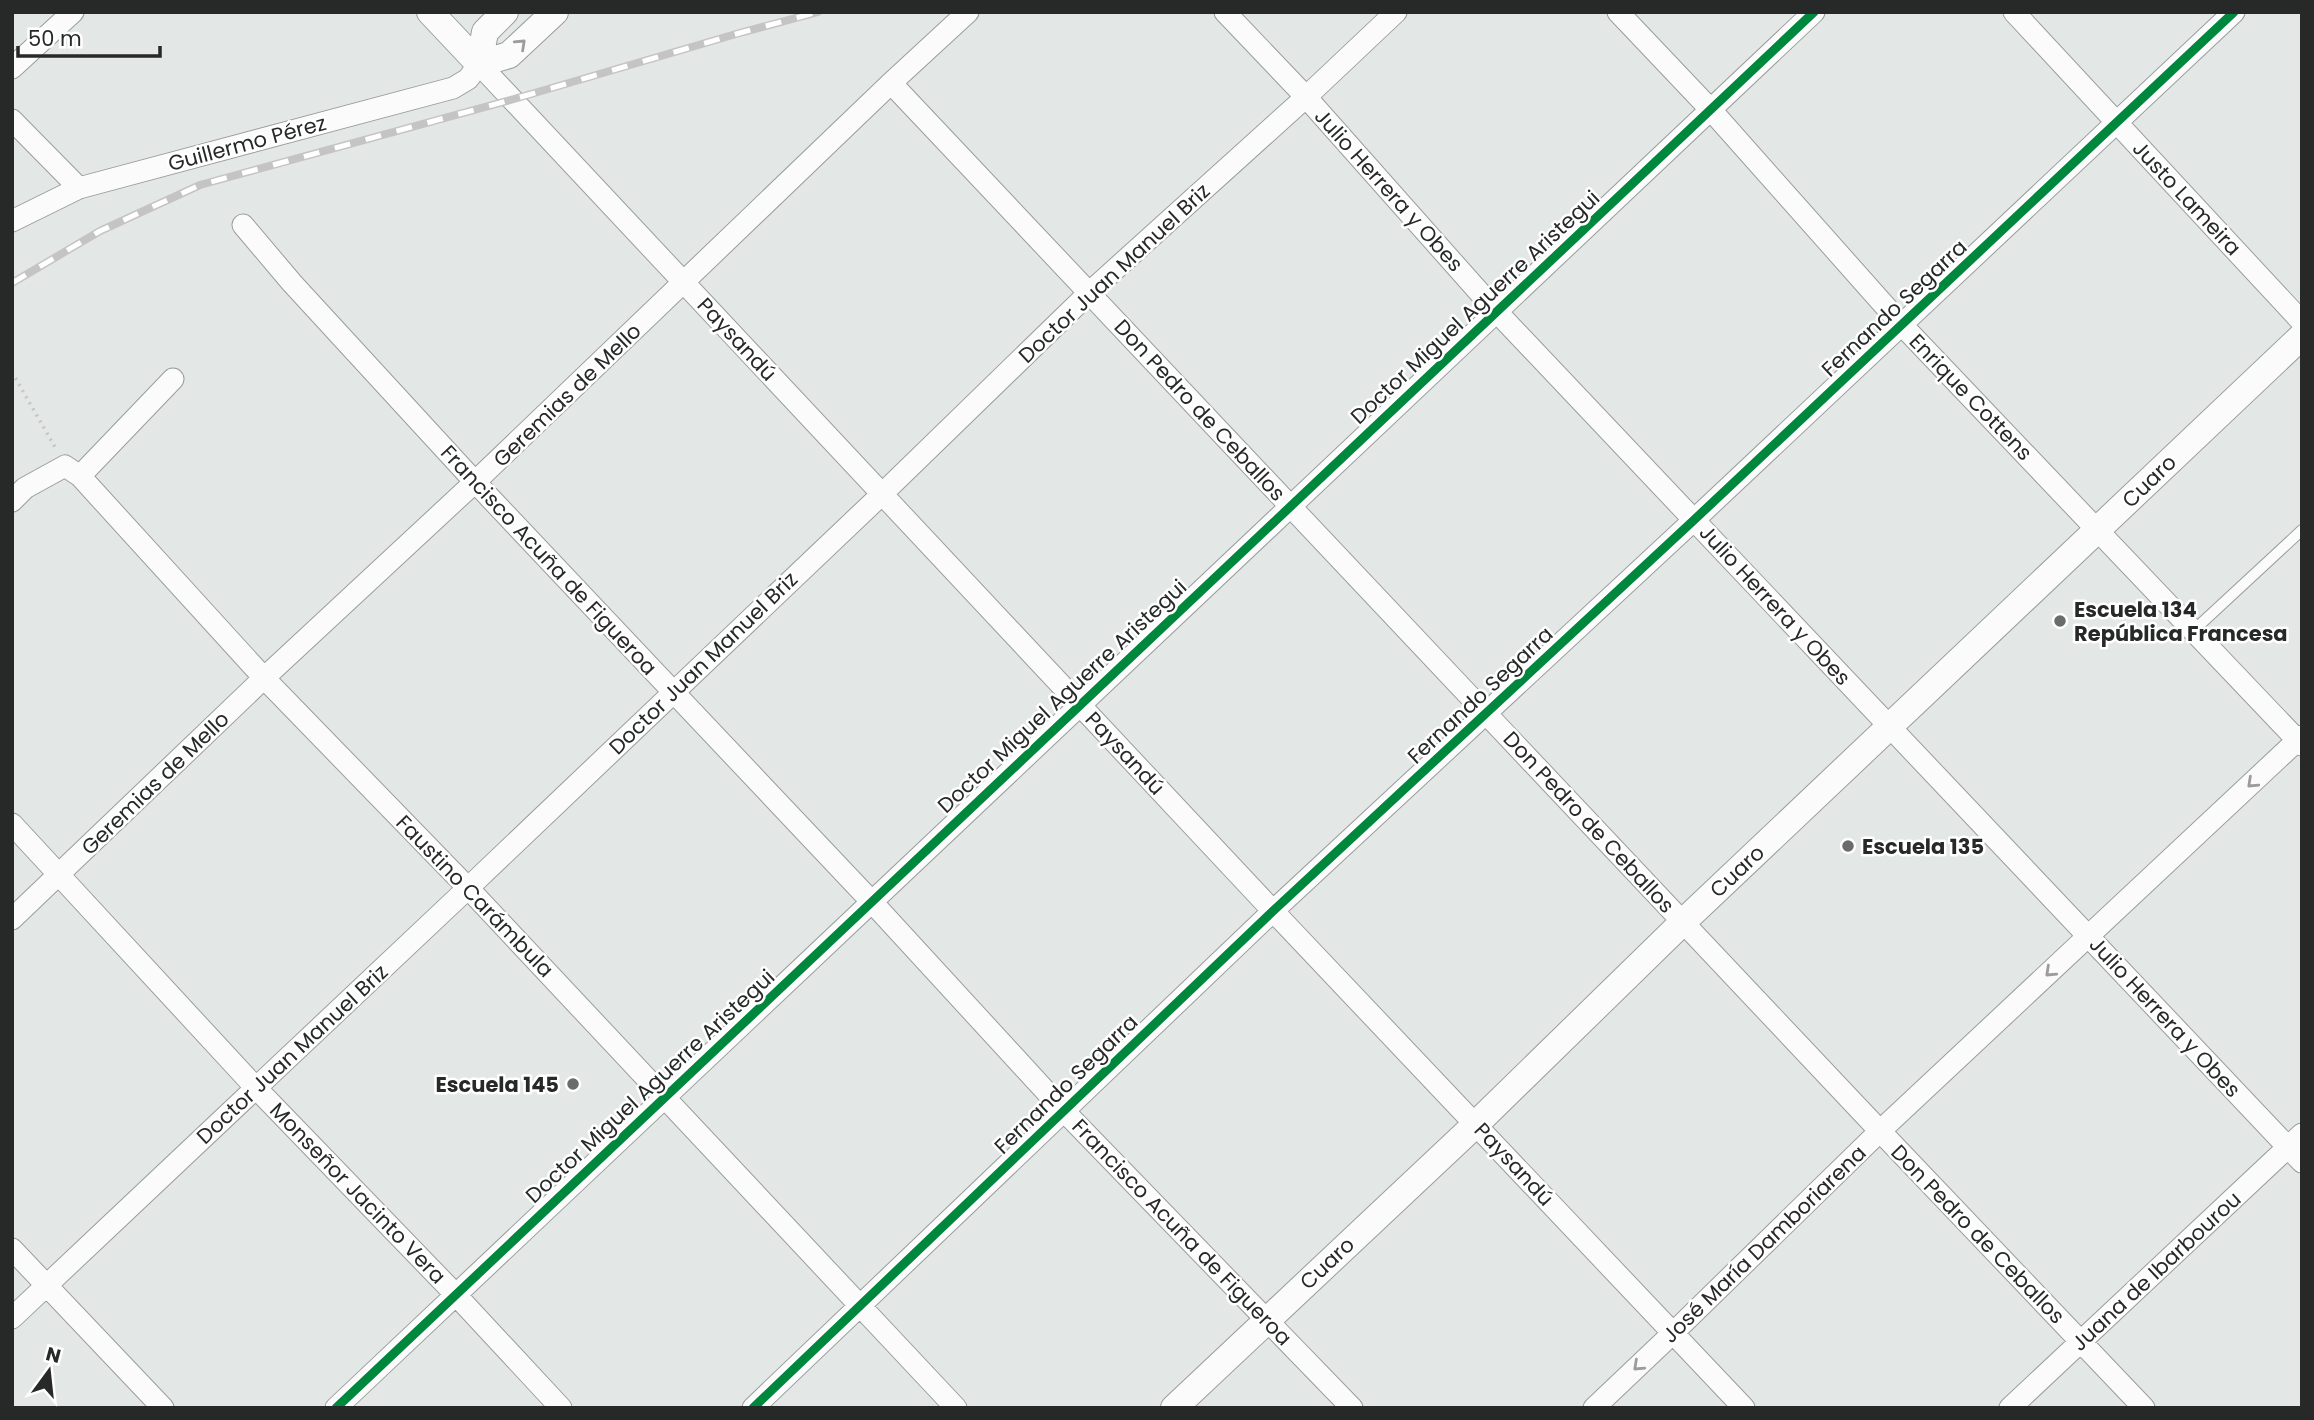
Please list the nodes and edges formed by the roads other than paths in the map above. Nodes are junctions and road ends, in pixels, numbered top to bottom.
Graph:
1 (73, 12) edge
2 (430, 12) edge
3 (505, 12) edge
4 (555, 12) edge
5 (968, 12) edge
6 (1225, 12) edge
7 (1396, 12) edge
8 (1618, 12) edge
9 (1814, 12) edge
10 (2014, 12) edge
11 (2234, 12) edge
12 (479, 64) junction
13 (12, 68) edge
14 (891, 83) junction
15 (1306, 97) junction
16 (1711, 110) junction
17 (12, 120) edge
18 (2118, 123) junction
19 (79, 188) junction
20 (12, 221) edge
21 (243, 225) dead end
22 (685, 282) junction
23 (1090, 292) junction
24 (1496, 311) junction
25 (2302, 322) edge
26 (1901, 324) junction
27 (2302, 336) edge
28 (173, 379) dead end
29 (73, 471) junction
30 (475, 482) junction
31 (881, 495) junction
32 (12, 500) edge
33 (1289, 506) junction
34 (1694, 520) junction
35 (2098, 530) junction
36 (2302, 530) edge
37 (2193, 631) junction
38 (264, 678) junction
39 (673, 691) junction
40 (1080, 704) junction
41 (1486, 714) junction
42 (1891, 728) junction
43 (2300, 741) edge
44 (12, 824) edge
45 (60, 874) junction
46 (468, 888) junction
47 (871, 901) junction
48 (1273, 911) junction
49 (12, 919) edge
50 (1683, 922) junction
51 (2089, 937) junction
52 (256, 1088) junction
53 (664, 1097) junction
54 (1063, 1110) junction
55 (1476, 1124) junction
56 (1880, 1131) junction
57 (2297, 1148) edge
58 (12, 1248) edge
59 (46, 1285) junction
60 (456, 1294) junction
61 (859, 1306) junction
62 (12, 1318) edge
63 (1268, 1319) junction
64 (1673, 1333) junction
65 (2081, 1341) junction
66 (163, 1408) edge
67 (336, 1408) edge
68 (561, 1408) edge
69 (753, 1408) edge
70 (956, 1408) edge
71 (1174, 1408) edge
72 (1352, 1408) edge
73 (1594, 1408) edge
74 (1744, 1408) edge
75 (2010, 1408) edge
76 (2144, 1408) edge

1 - 13 street
2 - 12 street
3 - 12 street
12 -> 4 street
5 - 14 street, Geremias de Mello
6 - 15 street, Julio Herrera y Obes
7 - 15 street, Doctor Juan Manuel Briz
8 - 16 street, Enrique Cottens
9 - 16 street, Doctor Miguel Aguerre Aristegui
10 - 18 street, Justo Lameira
11 - 18 street, Fernando Segarra
12 - 19 street, Guillermo Pérez
12 - 22 street, Paysandú
14 - 22 street, Geremias de Mello
14 - 23 street, Don Pedro de Ceballos
15 - 23 street, Doctor Juan Manuel Briz
15 - 24 street, Julio Herrera y Obes
16 - 24 street, Doctor Miguel Aguerre Aristegui
16 - 26 street, Enrique Cottens
17 - 19 street
18 - 25 street, Justo Lameira
18 - 26 street, Fernando Segarra
19 - 20 street, Guillermo Pérez
21 - 30 street, Francisco Acuña de Figueroa
22 - 30 street, Geremias de Mello
22 - 31 street, Paysandú
23 - 31 street, Doctor Juan Manuel Briz
23 - 33 street, Don Pedro de Ceballos
24 - 33 street, Doctor Miguel Aguerre Aristegui
24 - 34 street, Julio Herrera y Obes
26 - 34 street, Fernando Segarra
26 - 35 street, Enrique Cottens
27 - 35 street, Cuaro
28 - 29 street
29 - 32 street
29 - 38 street, Faustino Carámbula
30 - 38 street, Geremias de Mello
30 - 39 street, Francisco Acuña de Figueroa
31 - 39 street, Doctor Juan Manuel Briz
31 - 40 street, Paysandú
33 - 40 street, Doctor Miguel Aguerre Aristegui
33 - 41 street, Don Pedro de Ceballos
34 - 41 street, Fernando Segarra
34 - 42 street, Julio Herrera y Obes
35 - 37 street, Enrique Cottens
35 - 42 street, Cuaro
36 - 37 lane
37 - 43 street, Enrique Cottens
38 - 45 street, Geremias de Mello
38 - 46 street, Faustino Carámbula
39 - 46 street, Doctor Juan Manuel Briz
39 - 47 street, Francisco Acuña de Figueroa
40 - 47 street, Doctor Miguel Aguerre Aristegui
40 - 48 street, Paysandú
41 - 48 street, Fernando Segarra
41 - 50 street, Don Pedro de Ceballos
42 - 50 street, Cuaro
42 - 51 street, Julio Herrera y Obes
43 -> 51 street, José María Damboriarena
44 - 45 street, Monseñor Jacinto Vera
45 - 49 street, Geremias de Mello
45 - 52 street, Monseñor Jacinto Vera
46 - 52 street, Doctor Juan Manuel Briz
46 - 53 street, Faustino Carámbula
47 - 53 street, Doctor Miguel Aguerre Aristegui
47 - 54 street, Francisco Acuña de Figueroa
48 - 54 street, Fernando Segarra
48 - 55 street, Paysandú
50 - 55 street, Cuaro
50 - 56 street, Don Pedro de Ceballos
51 -> 56 street, José María Damboriarena
51 - 57 street, Julio Herrera y Obes
52 - 59 street, Doctor Juan Manuel Briz
52 - 60 street, Monseñor Jacinto Vera
53 - 60 street, Doctor Miguel Aguerre Aristegui
53 - 61 street, Faustino Carámbula
54 - 61 street, Fernando Segarra
54 - 63 street, Francisco Acuña de Figueroa
55 - 63 street, Cuaro
55 - 64 street, Paysandú
56 - 64 street, José María Damboriarena
56 - 65 street, Don Pedro de Ceballos
57 - 65 street, Juana de Ibarbourou
58 - 59 street
59 - 62 street, Doctor Juan Manuel Briz
59 - 66 street
60 - 67 street, Doctor Miguel Aguerre Aristegui
60 - 68 street, Monseñor Jacinto Vera
61 - 69 street, Fernando Segarra
61 - 70 street, Faustino Carámbula
63 - 71 street, Cuaro
63 - 72 street, Francisco Acuña de Figueroa
64 -> 73 street, José María Damboriarena
64 - 74 street, Paysandú
65 - 75 street, Juana de Ibarbourou
65 - 76 street, Don Pedro de Ceballos

